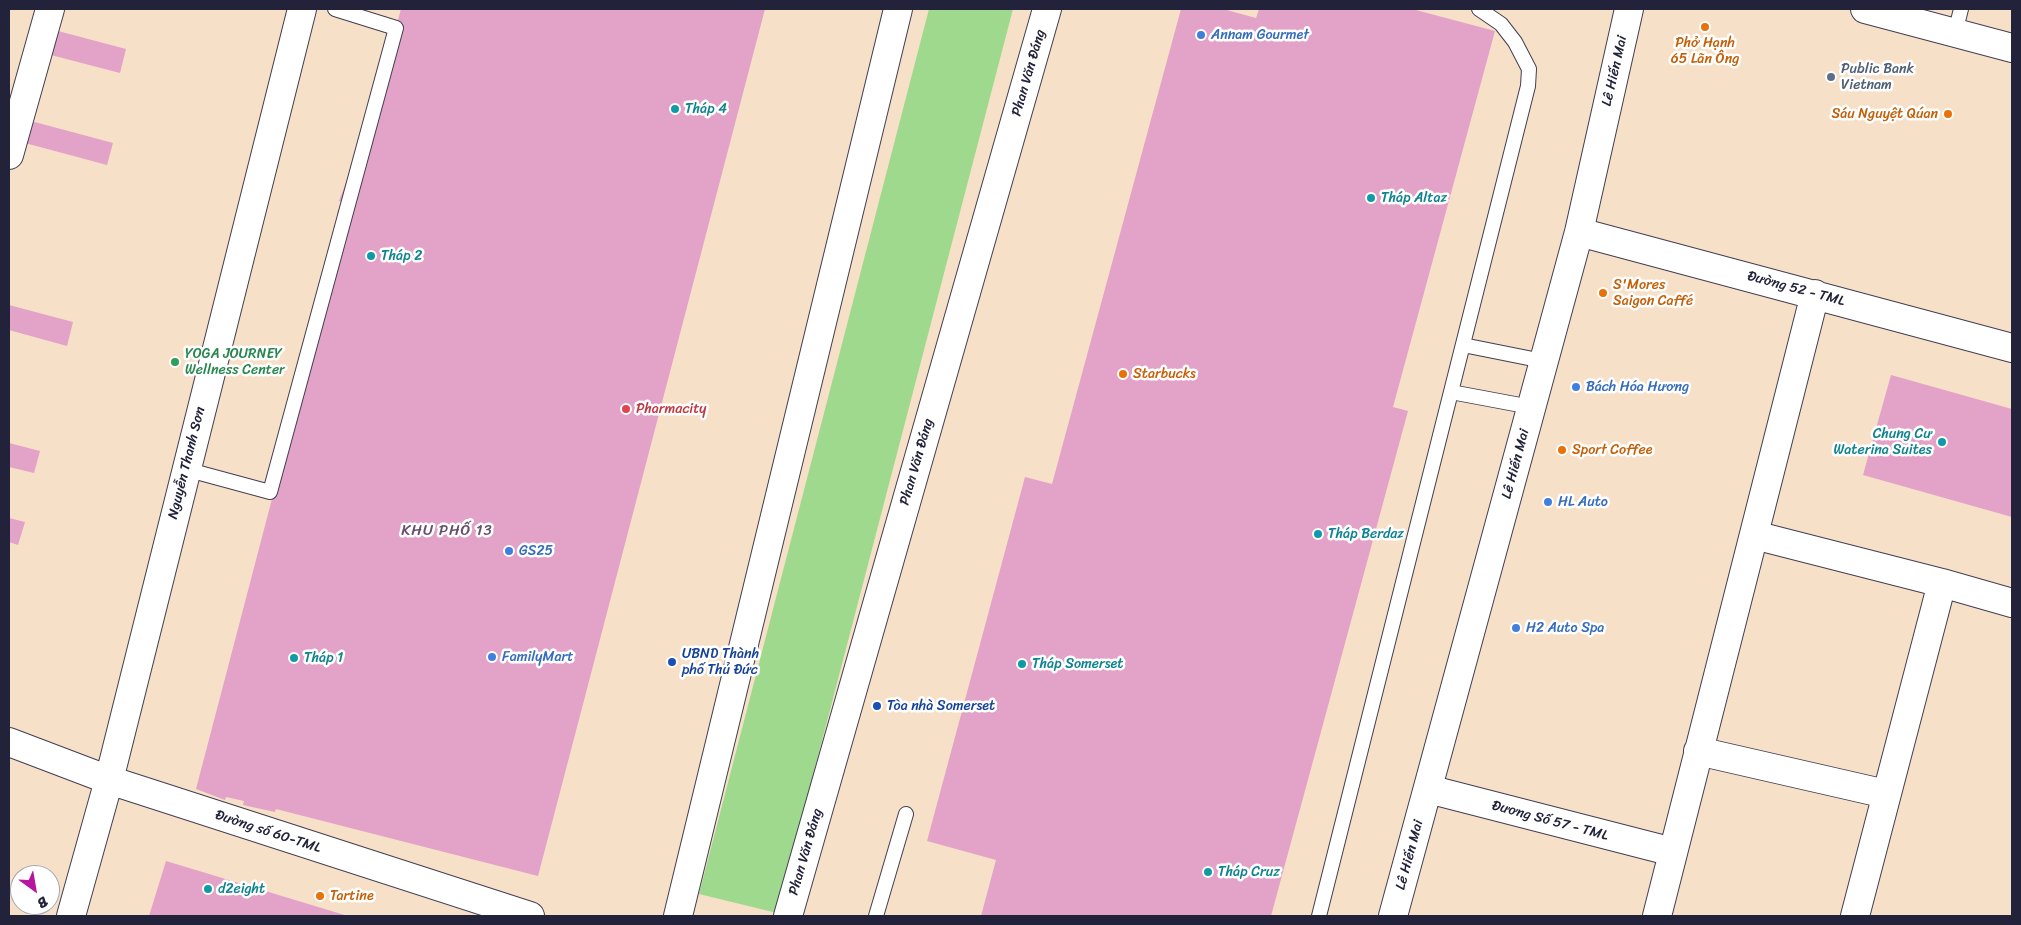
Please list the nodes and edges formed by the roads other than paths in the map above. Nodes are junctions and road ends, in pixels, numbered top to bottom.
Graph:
1 (50, 9) edge
2 (302, 9) edge
3 (335, 9) edge
4 (898, 9) edge
5 (1047, 9) edge
6 (1479, 9) edge
7 (1629, 9) edge
8 (1864, 9) edge
9 (1958, 21) edge
10 (2012, 48) edge
11 (9, 156) edge
12 (1578, 232) junction
13 (1815, 294) junction
14 (1463, 344) junction
15 (2012, 348) edge
16 (1543, 361) junction
17 (1451, 392) junction
18 (1531, 407) junction
19 (186, 469) junction
20 (1754, 535) junction
21 (1942, 583) junction
22 (2012, 603) edge
23 (9, 742) edge
24 (1698, 751) junction
25 (109, 780) junction
26 (1428, 789) junction
27 (1886, 794) junction
28 (906, 814) dead end
29 (1673, 852) junction
30 (71, 916) edge
31 (530, 916) edge
32 (678, 916) edge
33 (788, 916) edge
34 (876, 916) edge
35 (1319, 916) edge
36 (1393, 916) edge
37 (1657, 916) edge
38 (1855, 916) edge

1 - 11 street
2 - 19 street, Nguyễn Thanh Sơn
3 - 19 lane
4 - 32 street
5 - 33 street, Phan Văn Đáng
6 - 14 lane
7 - 12 street, Lê Hiến Mai
8 - 9 street
9 - 10 street
12 - 13 street, Đường 52 - TML
12 - 16 street, Lê Hiến Mai
13 - 15 street, Đường 52 - TML
13 - 20 street
14 - 16 lane
14 - 17 lane
16 - 18 street, Lê Hiến Mai
17 - 18 lane
17 - 35 lane
18 - 26 street, Lê Hiến Mai
19 - 25 street, Nguyễn Thanh Sơn
20 - 21 street
20 - 24 street
21 - 22 street
21 - 27 street
23 - 25 street, Đường số 60-TML
24 - 27 street
24 - 29 street
25 - 30 street, Nguyễn Thanh Sơn
25 - 31 street, Đường số 60-TML
26 - 29 street, Đương Số 57 - TML
26 - 36 street, Lê Hiến Mai
27 - 38 street
28 - 34 lane
29 - 37 street

